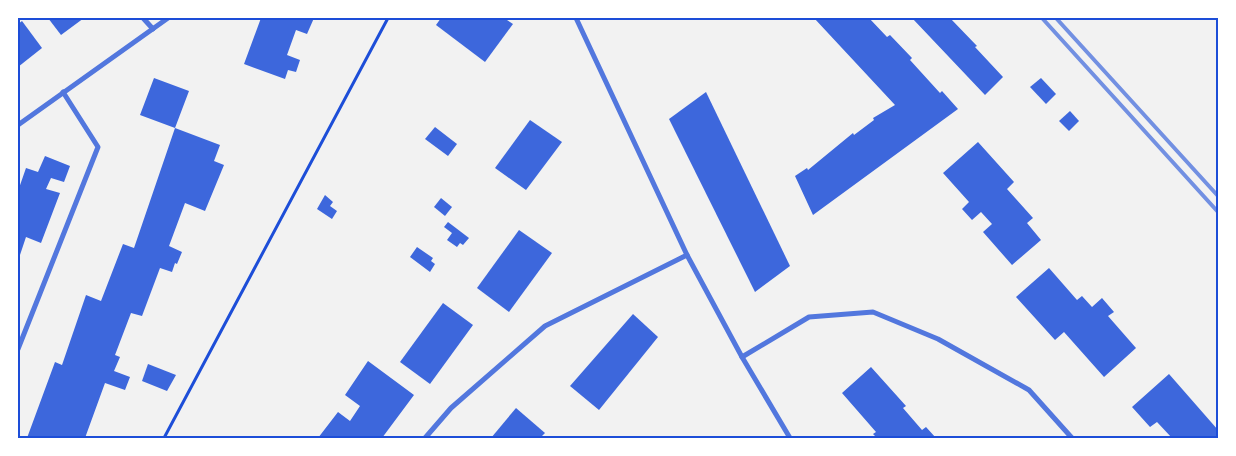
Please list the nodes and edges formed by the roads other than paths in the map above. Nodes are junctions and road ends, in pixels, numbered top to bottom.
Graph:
1 (143, 18) edge
2 (168, 18) edge
3 (576, 18) edge
4 (153, 29) junction
5 (63, 92) junction
6 (18, 125) edge
7 (687, 255) junction
8 (18, 349) edge
9 (742, 357) junction
10 (425, 438) edge
11 (790, 438) edge
12 (1072, 438) edge

1 - 4 street
2 - 4 street
3 - 7 street
4 - 5 street
5 - 6 street
5 - 8 street
7 - 9 street
7 - 10 street
9 - 11 street
9 - 12 street

